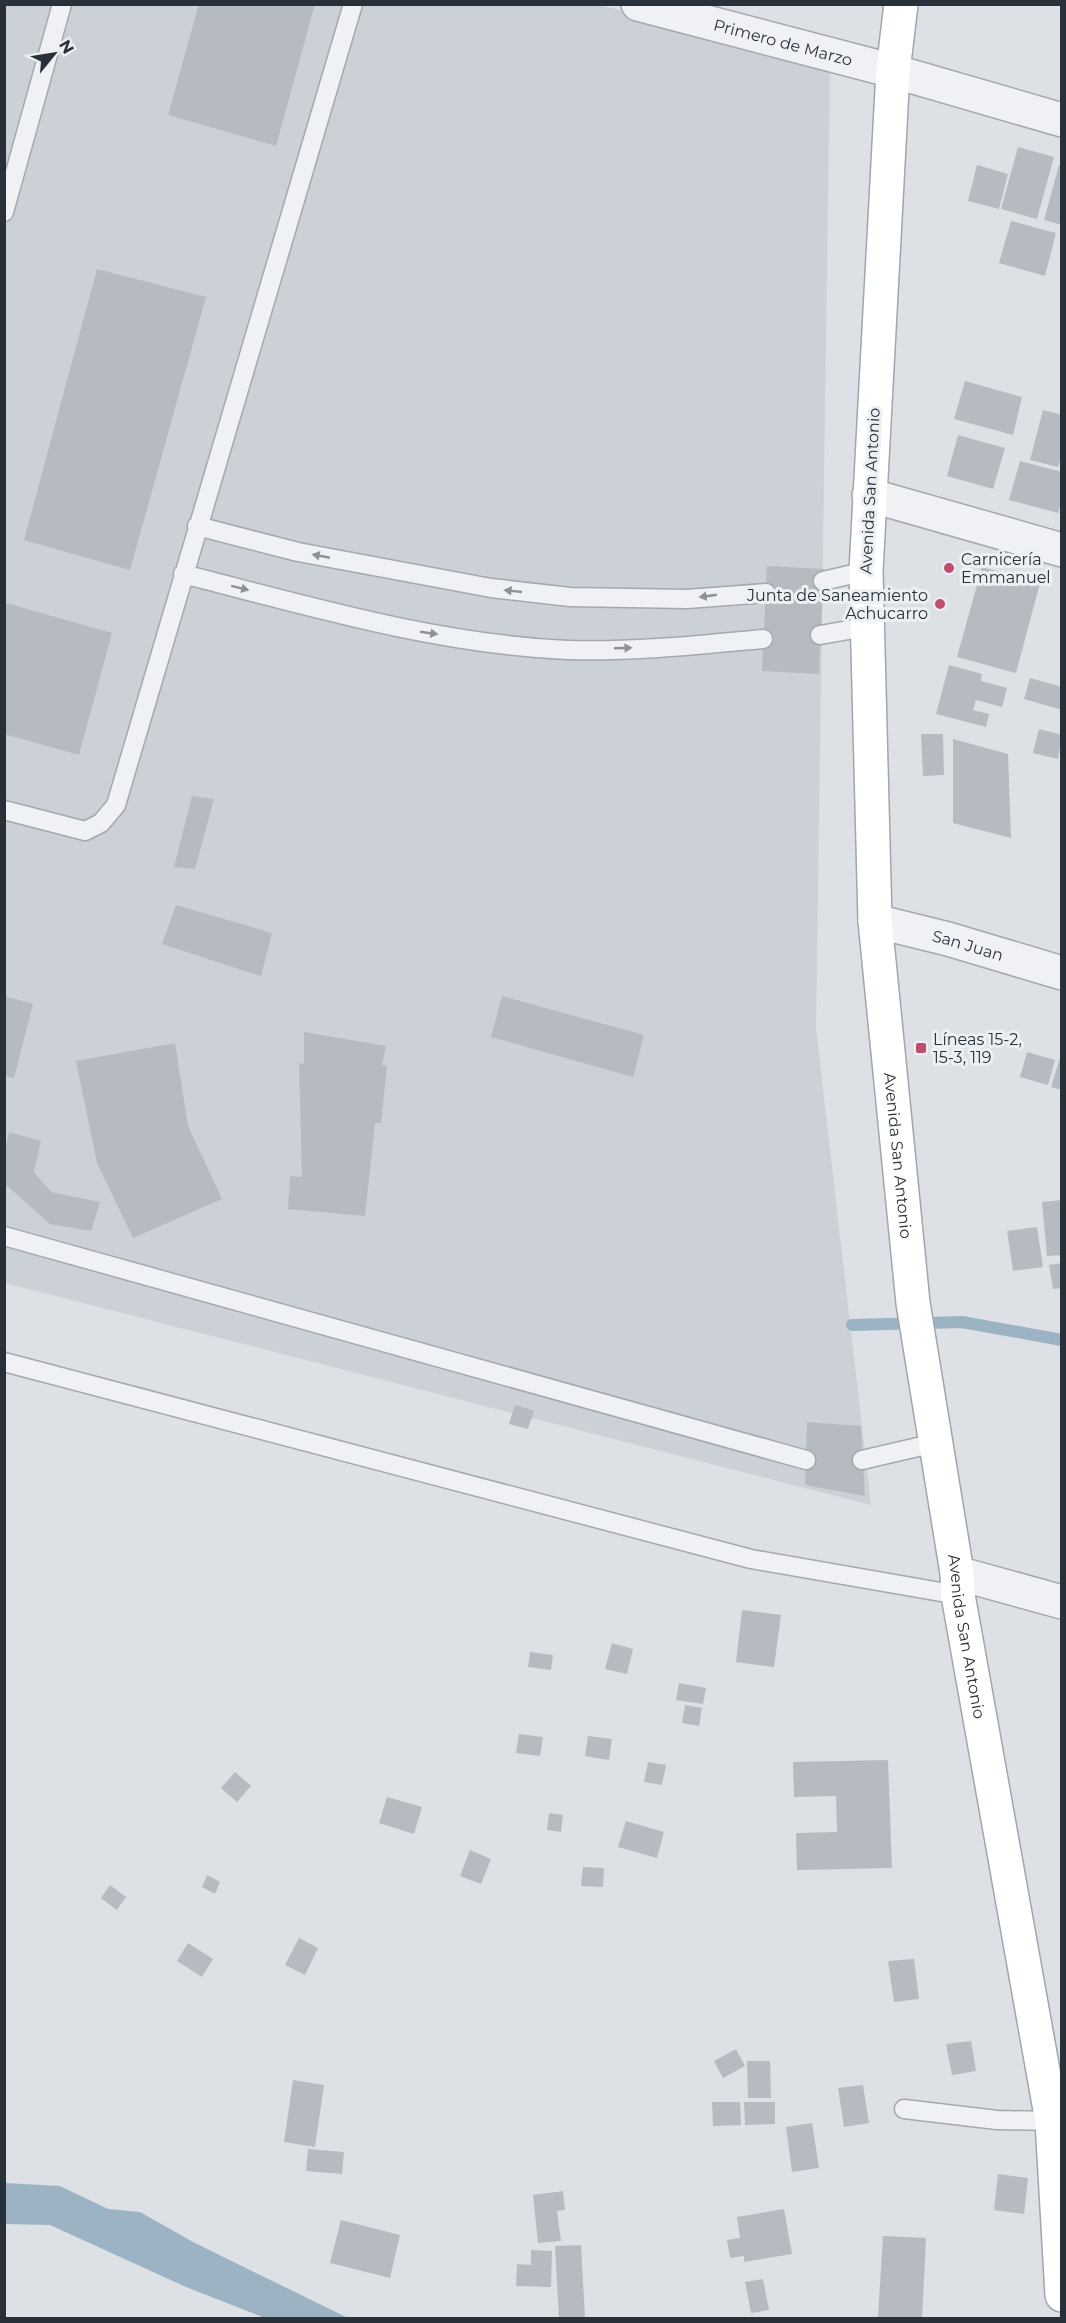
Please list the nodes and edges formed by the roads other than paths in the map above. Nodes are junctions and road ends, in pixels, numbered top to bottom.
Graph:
1 (62, 4) edge
2 (353, 4) edge
3 (638, 4) edge
4 (901, 4) edge
5 (893, 71) junction
6 (1062, 120) edge
7 (4, 212) edge
8 (869, 495) junction
9 (197, 526) junction
10 (1062, 550) edge
11 (866, 571) junction
12 (183, 574) junction
13 (823, 581) dead end
14 (766, 593) dead end
15 (866, 627) junction
16 (820, 635) dead end
17 (763, 639) dead end
18 (4, 810) edge
19 (875, 921) junction
20 (1062, 973) edge
21 (4, 1236) edge
22 (4, 1362) edge
23 (935, 1443) junction
24 (806, 1460) dead end
25 (862, 1460) dead end
26 (958, 1584) junction
27 (1062, 1602) edge
28 (904, 2109) dead end
29 (1052, 2121) junction
30 (1062, 2295) edge

1 - 7 lane
2 - 9 lane
3 - 5 street, Primero de Marzo
4 - 5 main road, Avenida San Antonio
5 - 6 street, Primero de Marzo
5 - 8 main road, Avenida San Antonio
8 - 10 street
8 - 11 main road, Avenida San Antonio
9 - 12 lane
14 -> 9 lane
11 - 13 lane
11 - 15 main road, Avenida San Antonio
12 -> 17 lane
12 - 18 lane
15 - 16 lane
15 - 19 main road, Avenida San Antonio
19 - 20 street, San Juan
19 - 23 main road, Avenida San Antonio
21 - 24 lane
22 - 26 lane
23 - 25 lane
23 - 26 main road, Avenida San Antonio
26 - 27 street
26 - 29 main road, Avenida San Antonio
28 - 29 lane
29 - 30 main road, Avenida San Antonio

